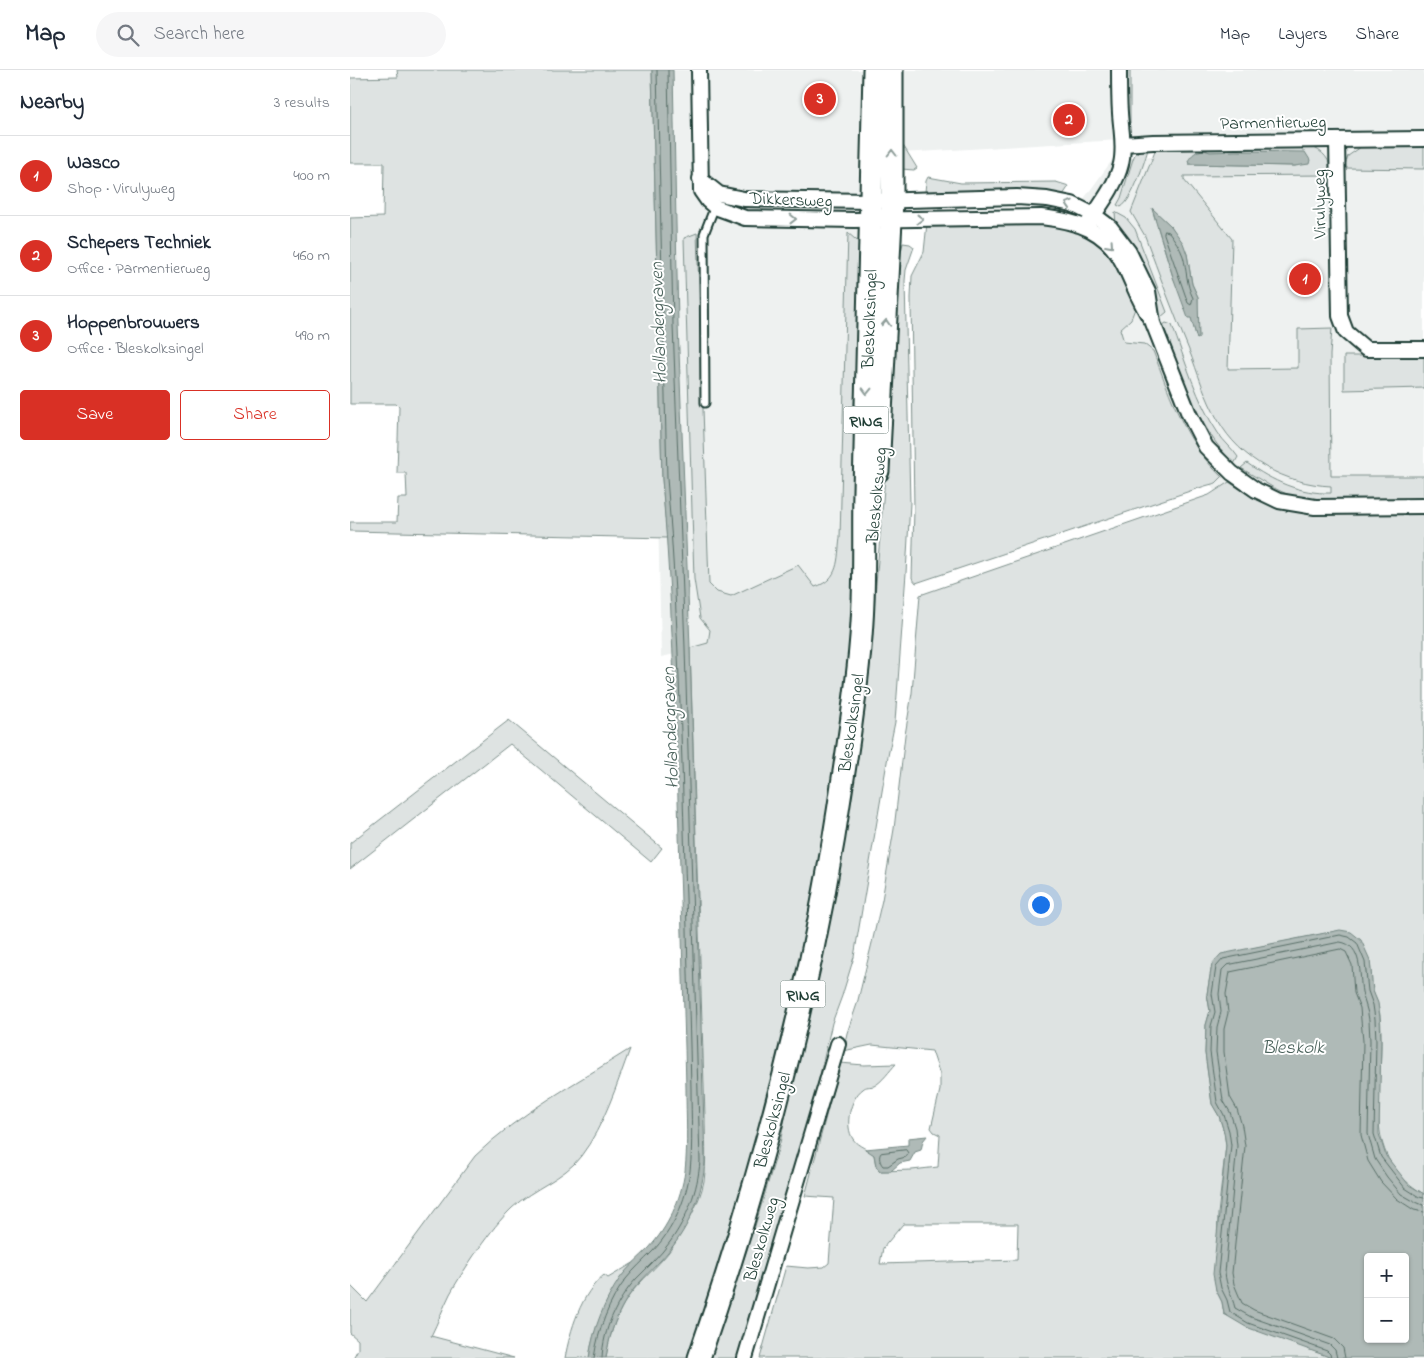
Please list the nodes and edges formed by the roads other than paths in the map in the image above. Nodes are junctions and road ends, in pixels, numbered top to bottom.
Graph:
1 (699, 70) edge
2 (874, 70) edge
3 (892, 70) edge
4 (1119, 70) edge
5 (1424, 139) edge
6 (1336, 140) junction
7 (1123, 144) junction
8 (717, 200) junction
9 (881, 210) junction
10 (1094, 215) junction
11 (1086, 227) junction
12 (1153, 322) junction
13 (1424, 349) edge
14 (706, 403) dead end
15 (1424, 506) edge
16 (838, 1044) dead end
17 (699, 1358) edge
18 (745, 1358) edge

1 - 8 street
2 - 9 main road, Bleskolksingel / RING
9 -> 3 main road, Bleskolksingel / RING
4 - 7 street
5 - 6 street, Parmentierweg
6 - 7 street, Parmentierweg
6 - 13 street, Virulyweg
7 - 10 street
8 - 9 street, Dikkersweg
8 -> 9 street, Dikkersweg
8 - 14 lane
10 -> 9 street
9 -> 11 street
9 - 17 main road, Bleskolksingel / RING
10 - 11 street
10 - 12 street
11 -> 12 street
12 - 15 street
16 - 18 street, Bleskolkweg

